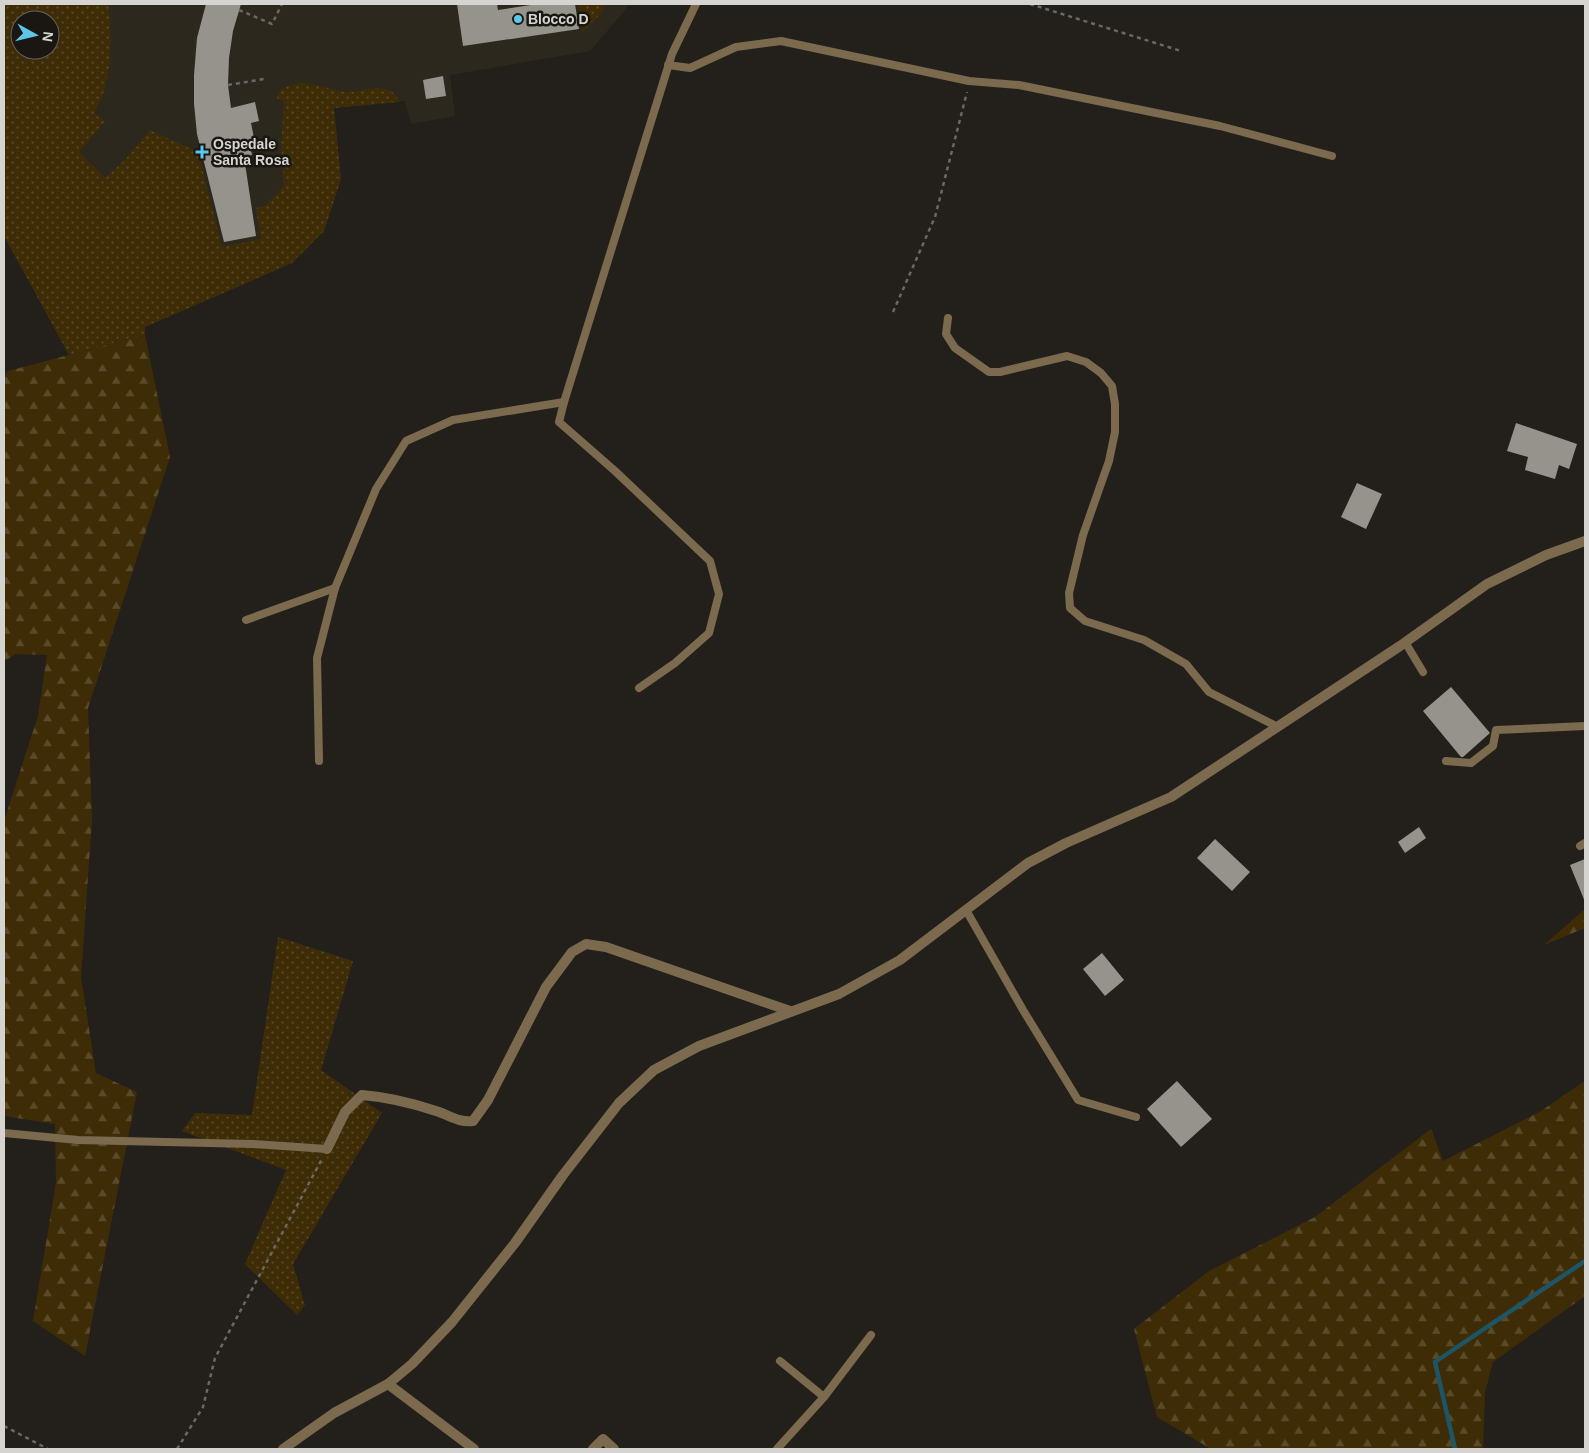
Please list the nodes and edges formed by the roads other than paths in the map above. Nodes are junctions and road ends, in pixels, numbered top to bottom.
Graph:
1 (696, 4) edge
2 (668, 65) junction
3 (1332, 156) dead end
4 (948, 318) dead end
5 (564, 402) junction
6 (1585, 542) edge
7 (335, 588) junction
8 (246, 620) dead end
9 (1405, 642) junction
10 (1423, 672) dead end
11 (639, 688) dead end
12 (1585, 726) edge
13 (1278, 727) junction
14 (320, 760) dead end
15 (1446, 762) dead end
16 (966, 910) junction
17 (790, 1011) junction
18 (1136, 1117) dead end
19 (4, 1133) edge
20 (327, 1149) joint
21 (871, 1335) dead end
22 (780, 1361) dead end
23 (388, 1384) junction
24 (824, 1397) junction
25 (283, 1449) edge
26 (474, 1449) edge
27 (593, 1449) edge
28 (614, 1449) edge
29 (777, 1449) edge

1 - 2 lane
2 - 3 lane
2 - 5 lane
4 - 13 lane
5 - 7 lane
5 - 11 lane
6 - 9 street
7 - 8 lane
7 - 14 lane
9 - 10 lane
9 - 13 street
12 - 15 lane
13 - 16 street
16 - 17 street
16 - 18 lane
17 - 20 street
17 - 23 street
19 - 20 lane
21 - 24 lane
22 - 24 lane
23 - 25 street
23 - 26 street
24 - 29 lane
27 - 28 street

